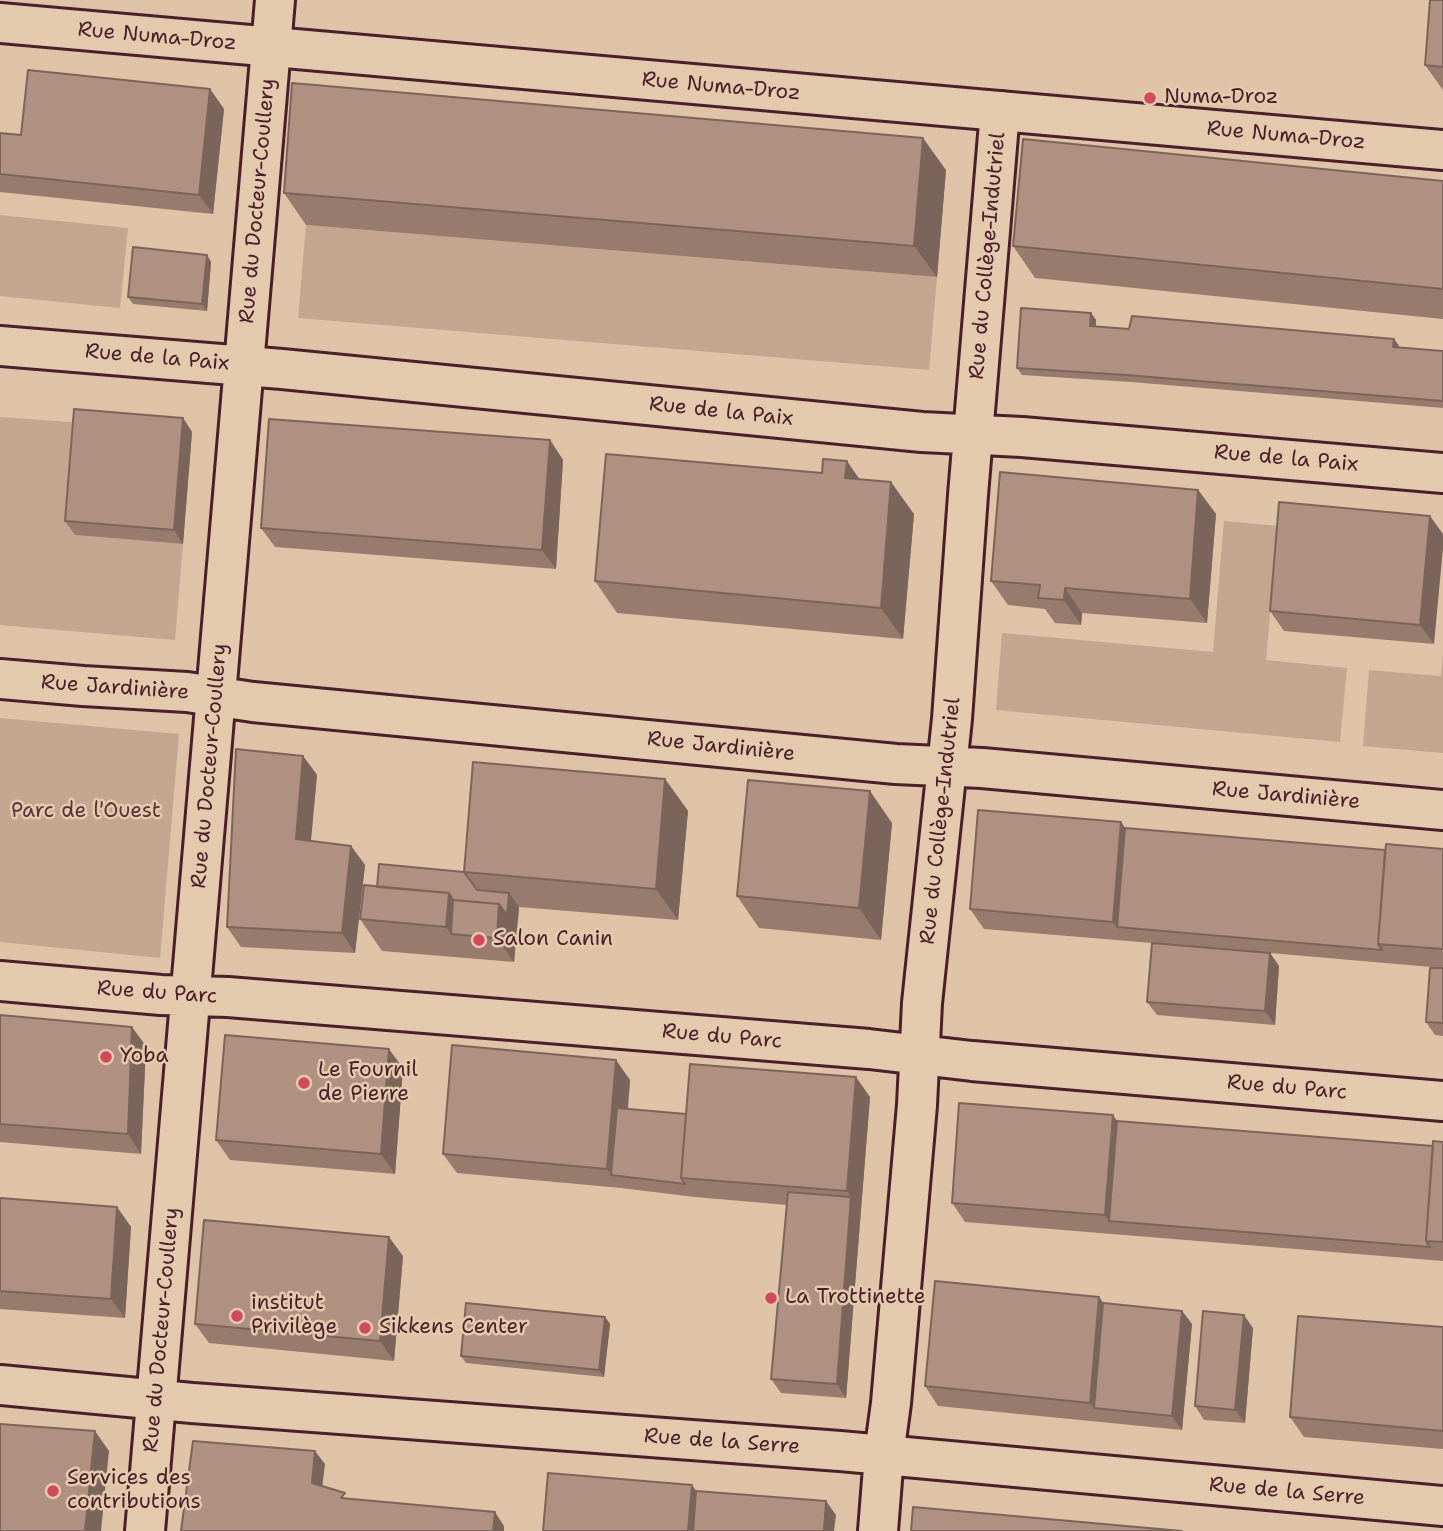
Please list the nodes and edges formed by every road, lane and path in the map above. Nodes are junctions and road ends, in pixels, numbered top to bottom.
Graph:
1 (275, 0) edge
2 (0, 23) edge
3 (272, 47) junction
4 (1000, 111) junction
5 (1443, 150) edge
6 (0, 346) edge
7 (244, 365) junction
8 (973, 434) junction
9 (1443, 473) edge
10 (0, 679) edge
11 (215, 696) junction
12 (948, 766) junction
13 (1443, 810) edge
14 (0, 981) edge
15 (191, 996) junction
16 (919, 1055) junction
17 (1443, 1101) edge
18 (0, 1385) edge
19 (155, 1399) junction
20 (884, 1455) junction
21 (1443, 1506) edge
22 (145, 1531) edge
23 (878, 1531) edge

1 - 3 street, Rue du Docteur-Coullery
2 - 3 street, Rue Numa-Droz
3 - 4 street, Rue Numa-Droz
3 - 7 street, Rue du Docteur-Coullery
4 - 5 street, Rue Numa-Droz
4 - 8 street, Rue du Collège-Indutriel
6 - 7 street, Rue de la Paix
7 - 8 street, Rue de la Paix
7 - 11 street, Rue du Docteur-Coullery
8 - 9 street, Rue de la Paix
8 - 12 street, Rue du Collège-Indutriel
10 - 11 street, Rue Jardinière
11 - 12 street, Rue Jardinière
11 - 15 street, Rue du Docteur-Coullery
12 - 13 street, Rue Jardinière
12 - 16 street, Rue du Collège-Indutriel
14 - 15 street, Rue du Parc
15 - 16 street, Rue du Parc
15 - 19 street, Rue du Docteur-Coullery
16 - 17 street, Rue du Parc
16 - 20 street, Rue du Collège-Indutriel
18 - 19 street, Rue de la Serre
19 - 20 street, Rue de la Serre
19 - 22 street, Rue du Docteur-Coullery
20 - 21 street, Rue de la Serre
20 - 23 street, Rue du Collège-Indutriel

